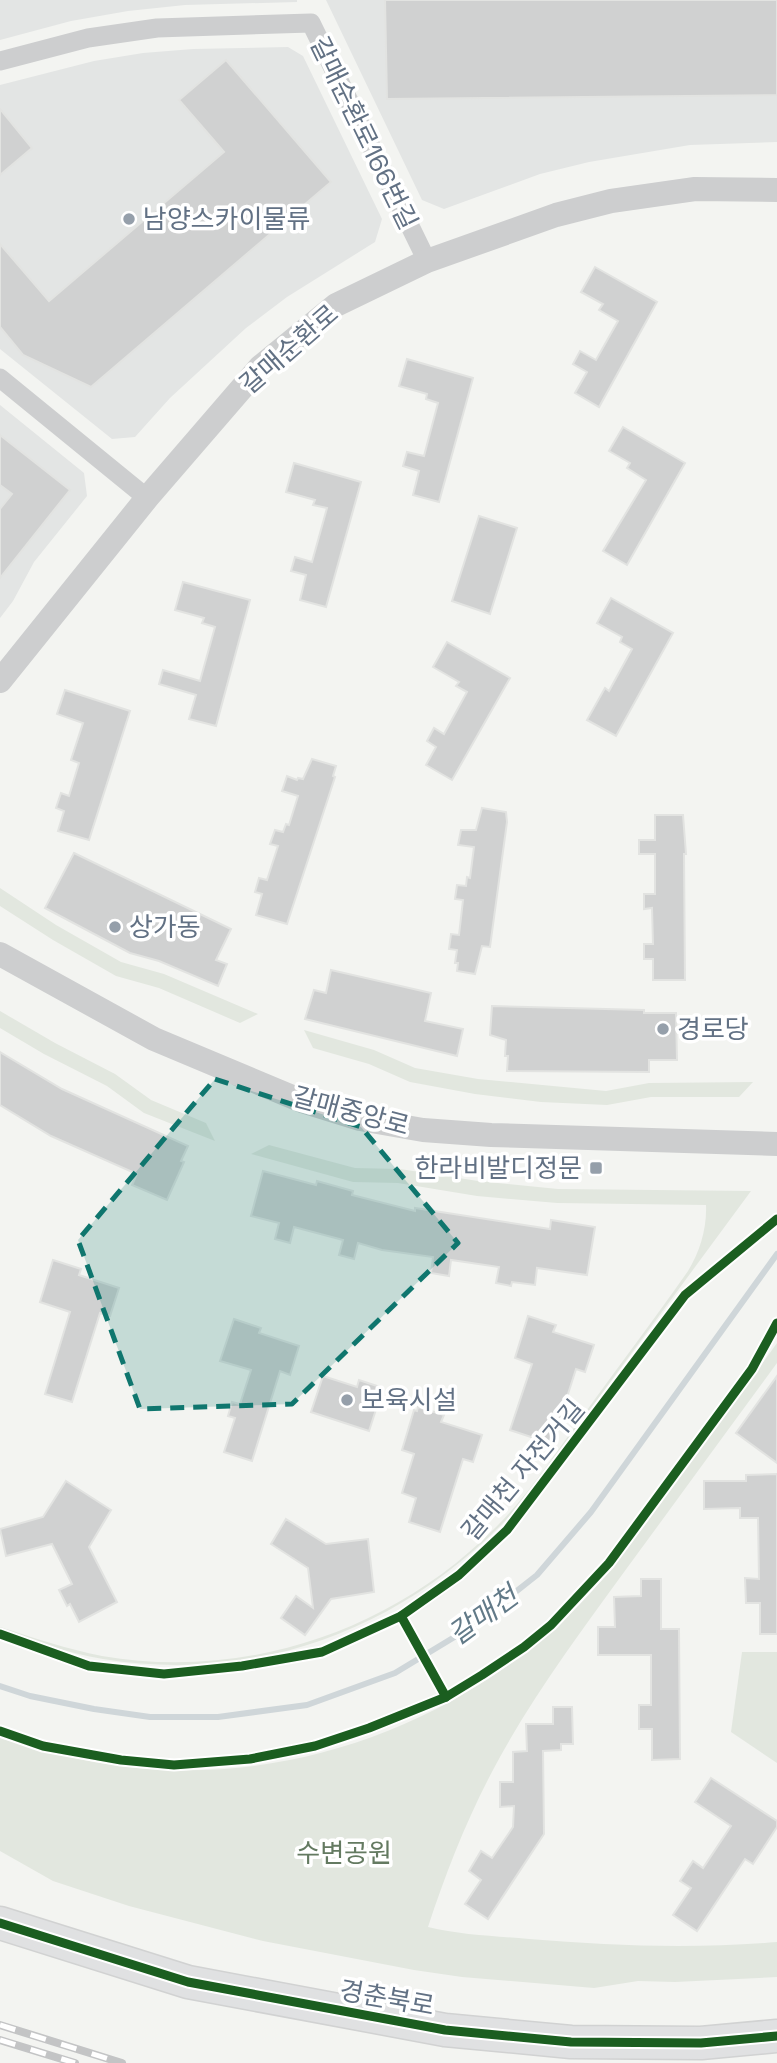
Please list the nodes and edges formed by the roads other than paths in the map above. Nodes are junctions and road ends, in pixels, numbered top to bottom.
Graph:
1 (0, 61) edge
2 (777, 190) edge
3 (427, 261) junction
4 (0, 378) edge
5 (147, 498) junction
6 (0, 681) edge
7 (0, 954) edge
8 (777, 1144) edge
9 (0, 1923) edge
10 (777, 2036) edge

1 - 3 street, 갈매순환로166번길
2 - 3 street, 갈매순환로
3 - 5 street, 갈매순환로
4 - 5 street
5 - 6 street, 갈매순환로
7 - 8 street, 갈매중앙로
9 - 10 main road, 경춘북로

